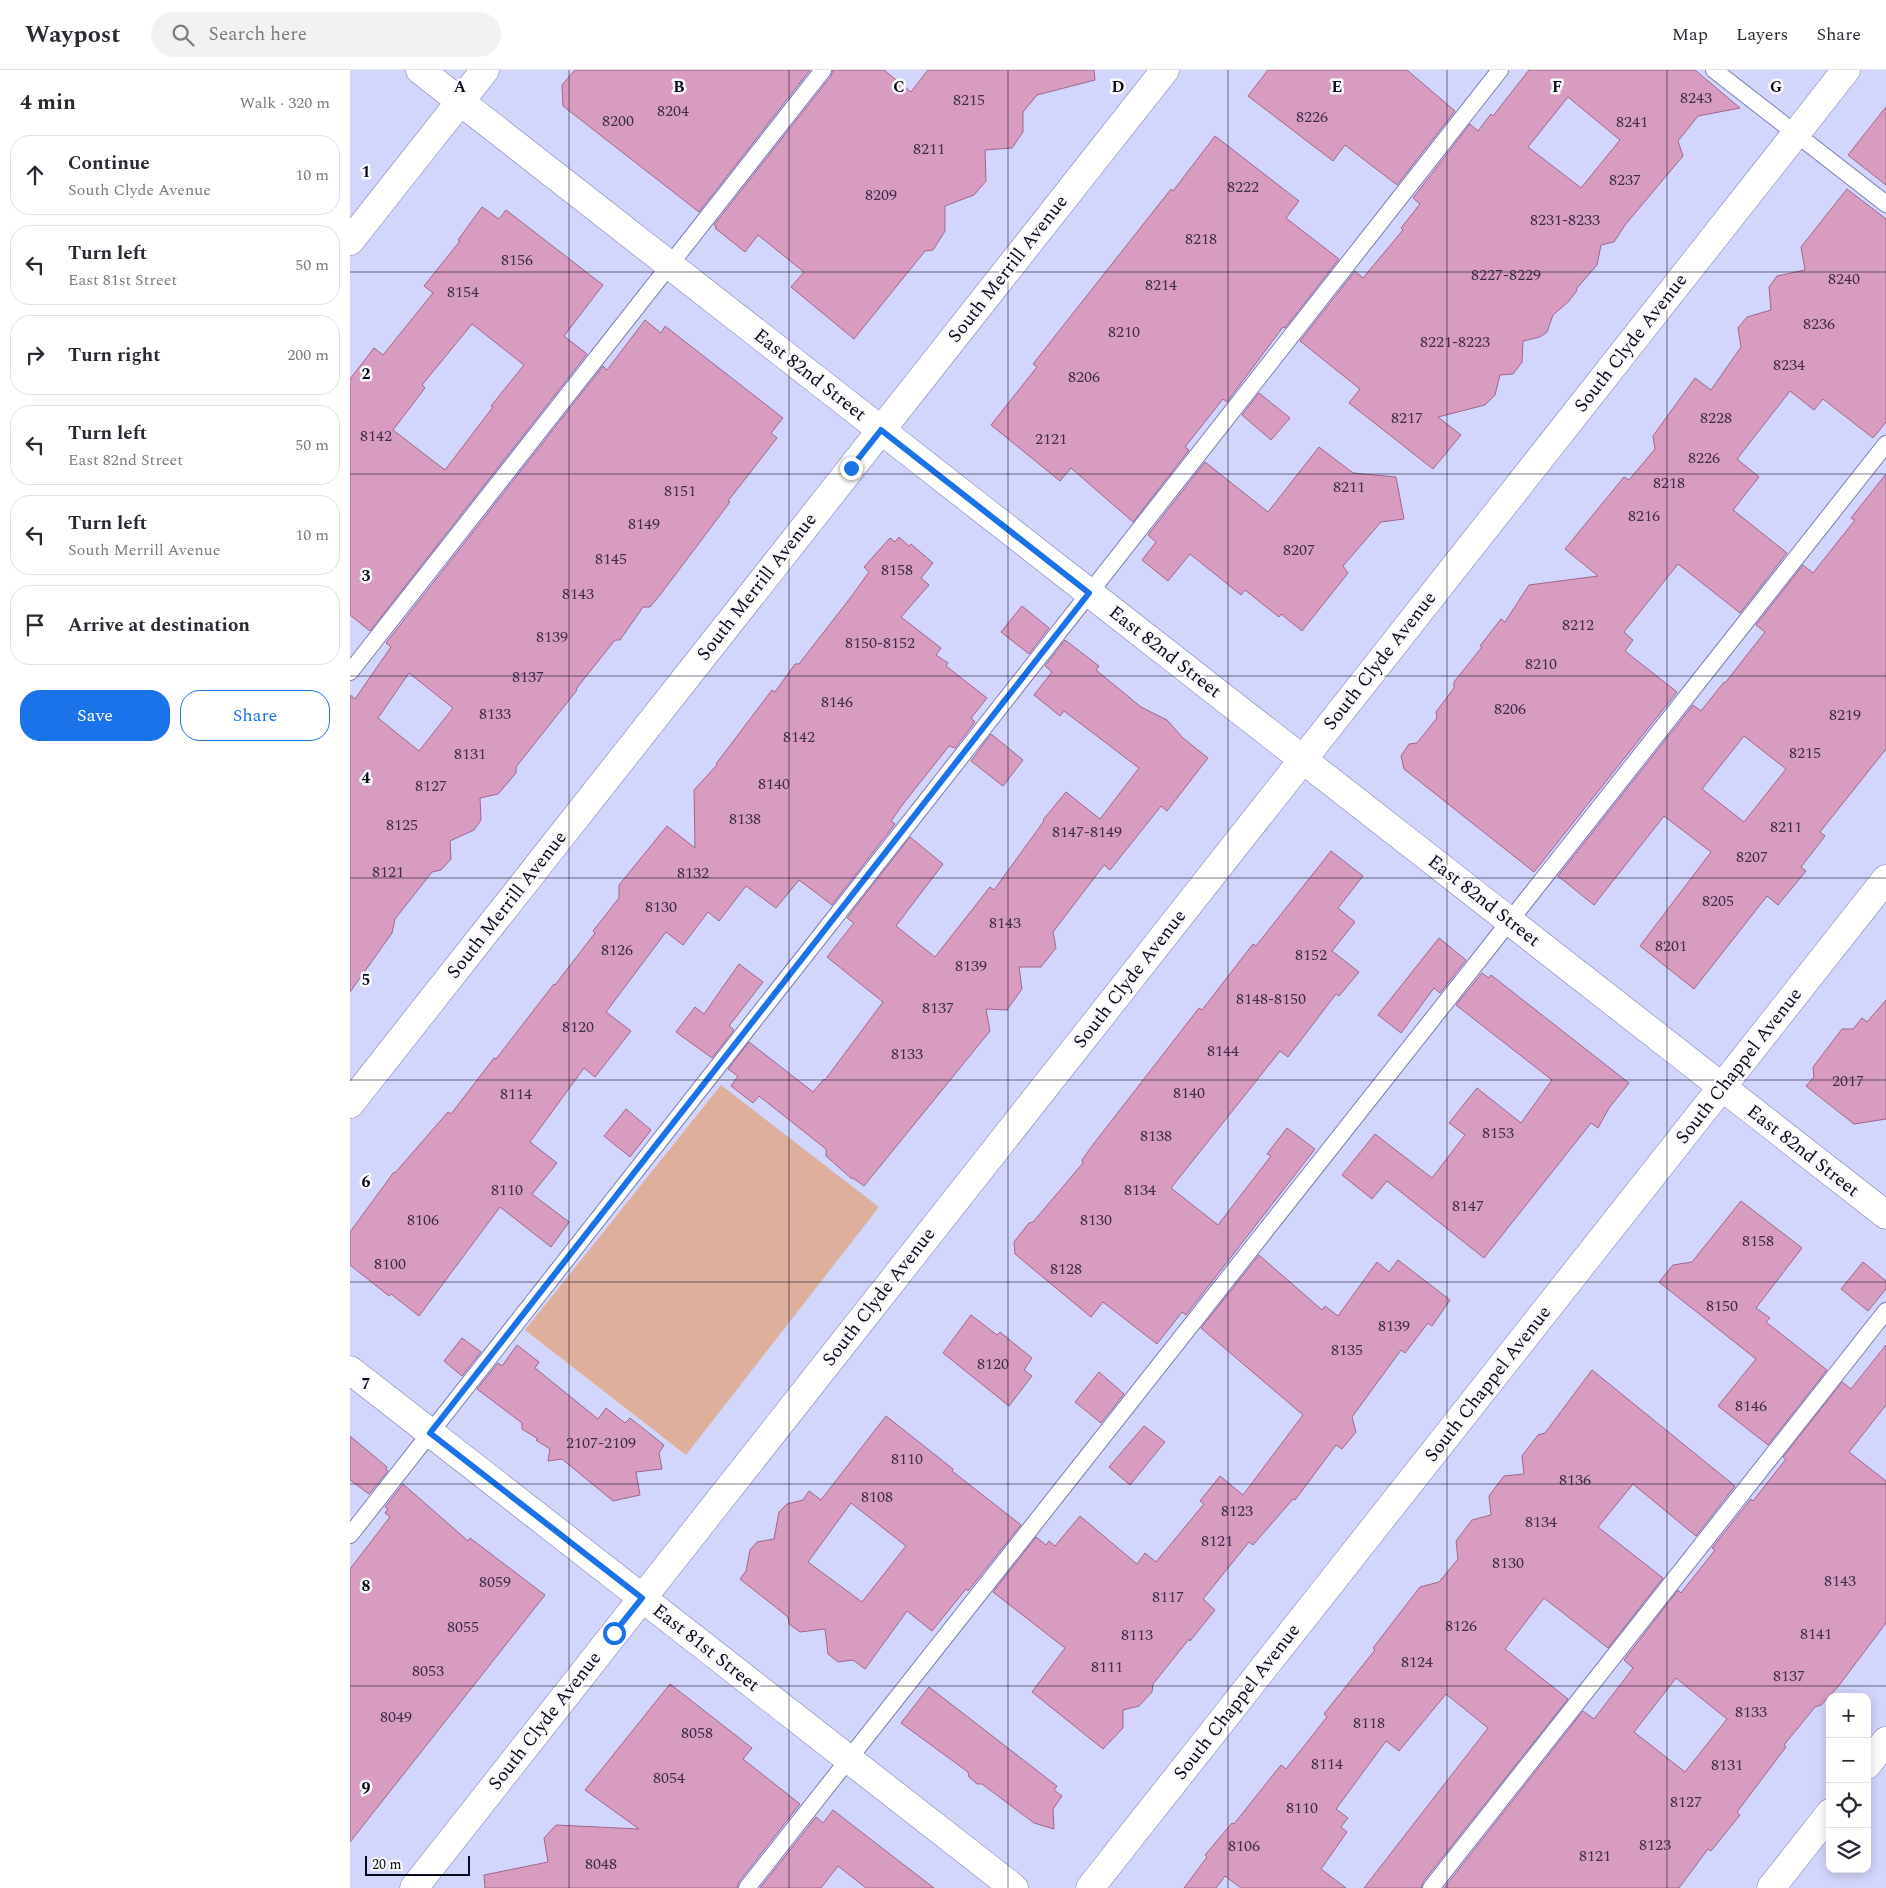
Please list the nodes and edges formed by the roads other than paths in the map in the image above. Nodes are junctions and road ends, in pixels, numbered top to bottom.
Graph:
1 (420, 70) edge
2 (485, 70) edge
3 (823, 70) edge
4 (1165, 70) edge
5 (1500, 70) edge
6 (1714, 70) edge
7 (1846, 70) edge
8 (460, 101) junction
9 (1795, 134) junction
10 (1886, 204) edge
11 (350, 241) edge
12 (669, 265) junction
13 (881, 430) junction
14 (1886, 444) edge
15 (1089, 593) junction
16 (350, 672) edge
17 (1302, 760) junction
18 (1886, 879) edge
19 (1510, 921) junction
20 (1722, 1087) junction
21 (350, 1104) edge
22 (1886, 1215) edge
23 (1886, 1311) edge
24 (350, 1370) edge
25 (430, 1433) junction
26 (350, 1535) edge
27 (642, 1598) junction
28 (1886, 1741) edge
29 (848, 1759) junction
30 (1871, 1760) edge
31 (1826, 1818) edge
32 (414, 1888) edge
33 (747, 1888) edge
34 (1014, 1888) edge
35 (1090, 1888) edge
36 (1431, 1888) edge
37 (1771, 1888) edge

1 - 8 street, East 82nd Street
2 - 8 street
3 - 12 lane
4 - 13 street, South Merrill Avenue
5 - 15 lane
6 - 9 lane
7 - 9 street, South Clyde Avenue
8 - 11 street
8 - 12 street, East 82nd Street
9 - 10 lane
9 - 17 street, South Clyde Avenue
12 - 13 street, East 82nd Street
12 - 16 lane
13 - 15 street, East 82nd Street
13 - 21 street, South Merrill Avenue
14 - 19 lane
15 - 17 street, East 82nd Street
15 - 25 lane
17 - 19 street, East 82nd Street
17 - 27 street, South Clyde Avenue
18 - 20 street, South Chappel Avenue
19 - 20 street, East 82nd Street
19 - 29 lane
20 - 22 street, East 82nd Street
20 - 35 street, South Chappel Avenue
23 - 36 lane
24 - 25 street, East 81st Street
25 - 26 lane
25 - 27 street, East 81st Street
27 - 29 street, East 81st Street
27 - 32 street, South Clyde Avenue
28 - 30 street
29 - 33 lane
29 - 34 street, East 81st Street
31 - 37 street

